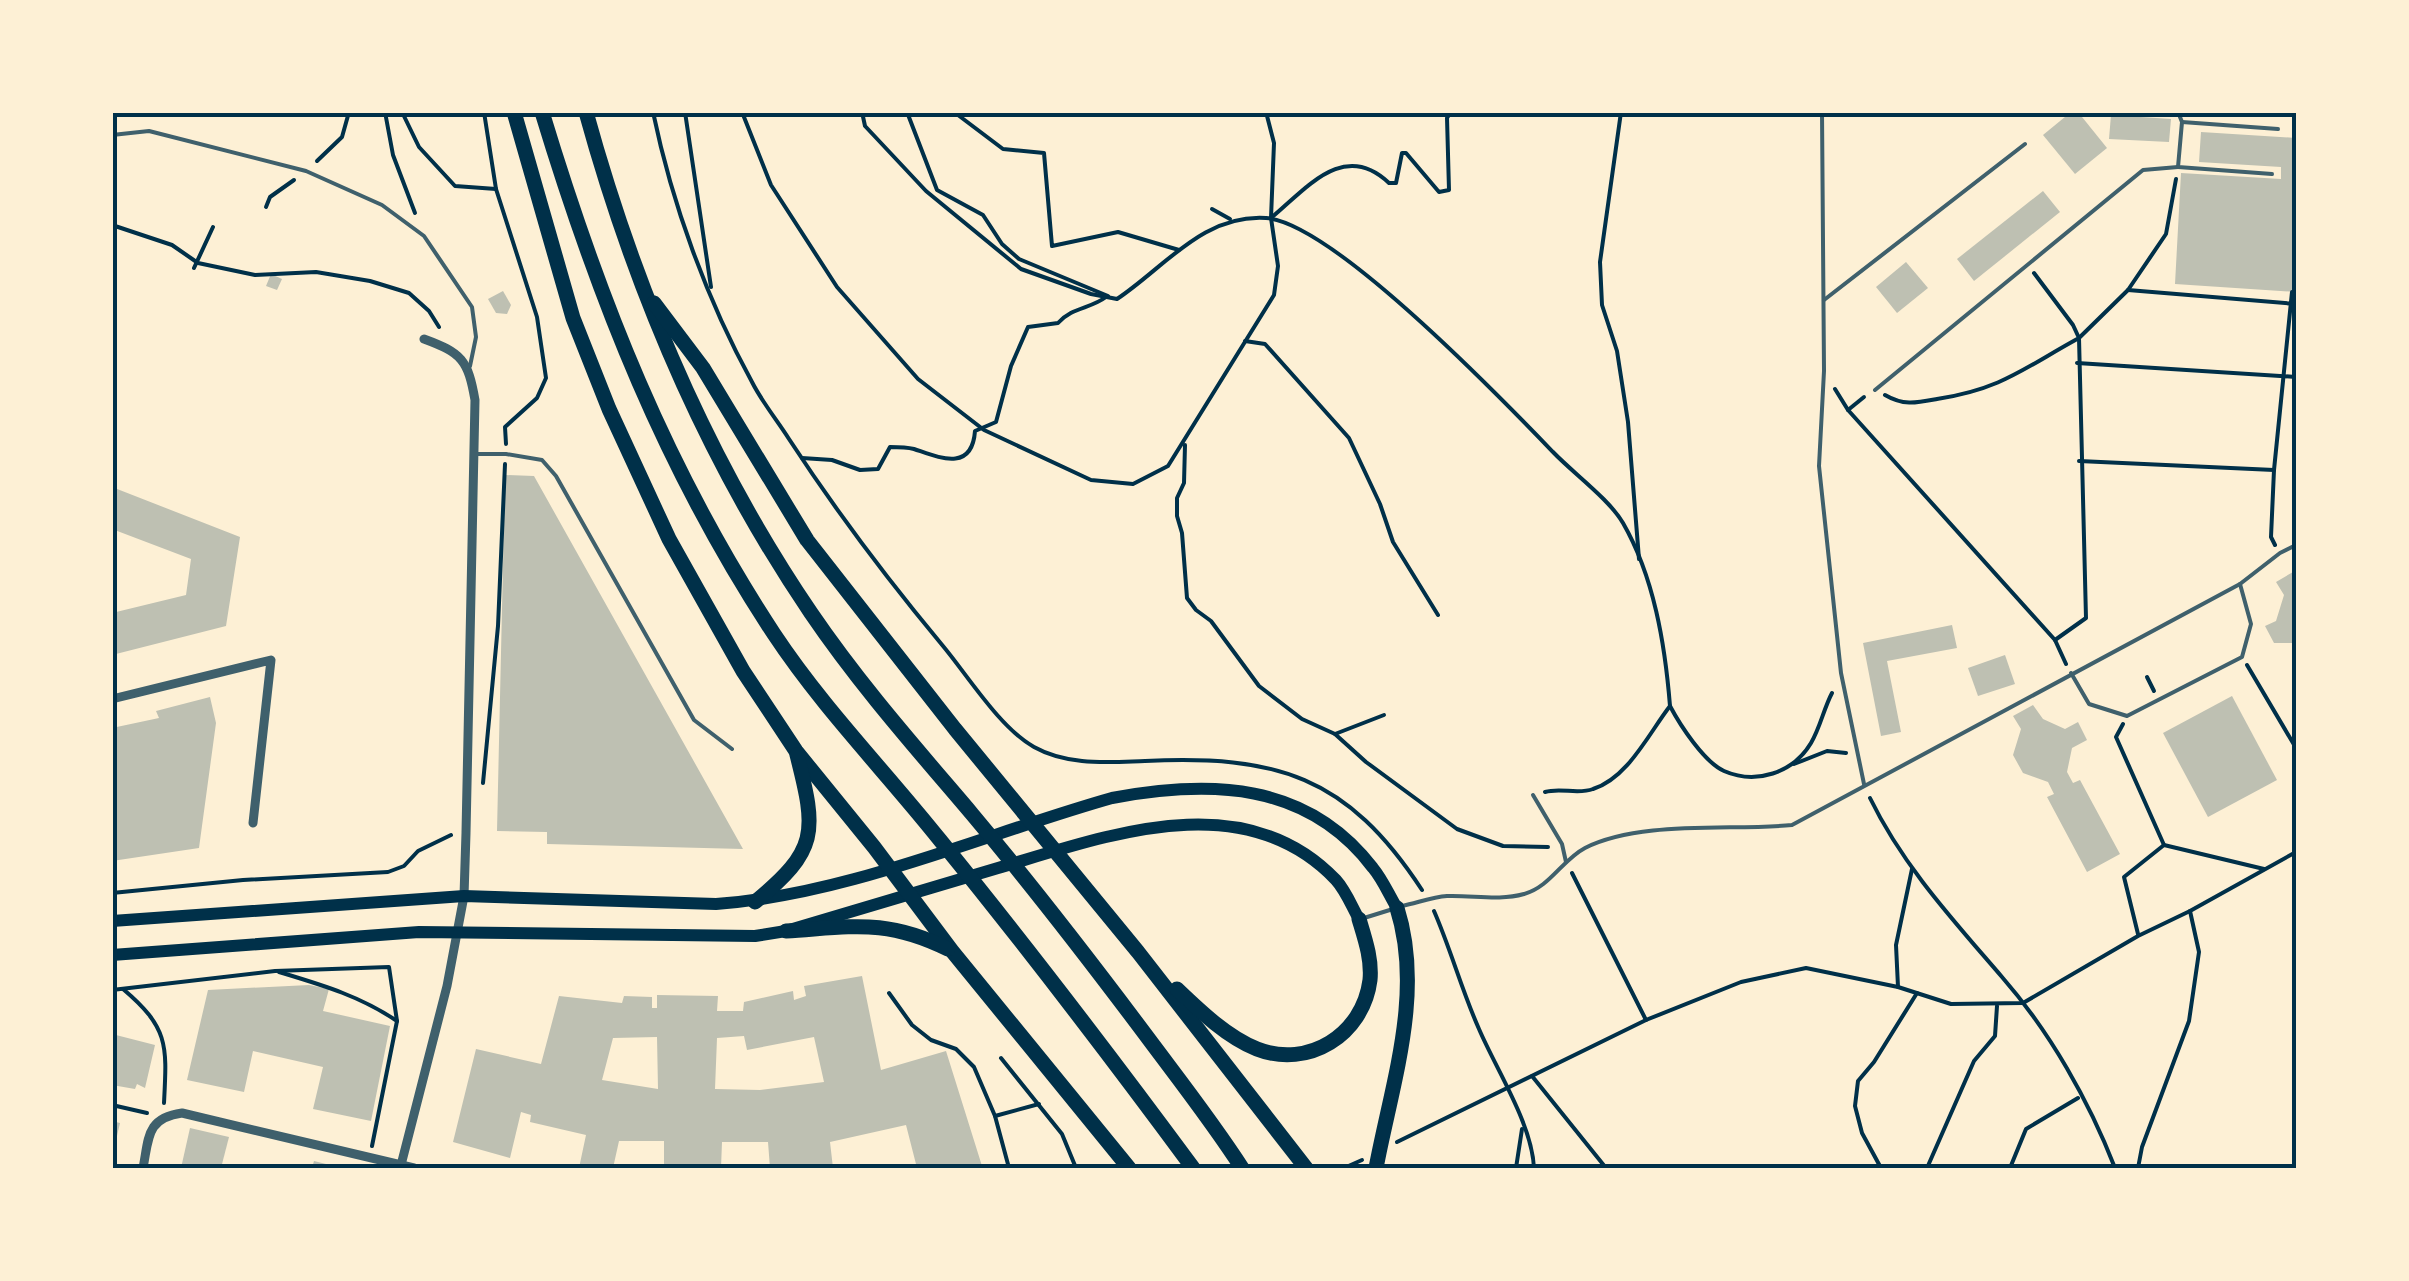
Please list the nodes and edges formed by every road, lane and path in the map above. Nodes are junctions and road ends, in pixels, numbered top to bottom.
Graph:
1 (349, 112) edge
2 (385, 112) edge
3 (402, 112) edge
4 (484, 112) edge
5 (514, 112) edge
6 (542, 112) edge
7 (586, 112) edge
8 (652, 112) edge
9 (685, 112) edge
10 (742, 112) edge
11 (862, 112) edge
12 (907, 112) edge
13 (954, 112) edge
14 (1266, 112) edge
15 (1451, 112) edge
16 (1621, 112) edge
17 (1822, 112) edge
18 (2178, 112) edge
19 (2182, 122) junction
20 (2278, 129) dead end
21 (112, 134) edge
22 (2024, 144) dead end
23 (2178, 167) junction
24 (306, 171) junction
25 (2272, 174) dead end
26 (496, 189) junction
27 (266, 207) dead end
28 (1212, 209) dead end
29 (1270, 218) junction
30 (1230, 219) junction
31 (112, 225) edge
32 (214, 227) dead end
33 (424, 236) junction
34 (1178, 250) junction
35 (196, 265) junction
36 (2026, 267) junction
37 (640, 284) junction
38 (2128, 290) junction
39 (2292, 292) dead end
40 (713, 297) junction
41 (1106, 297) junction
42 (1117, 299) junction
43 (1824, 300) junction
44 (2294, 304) edge
45 (2078, 338) junction
46 (424, 340) dead end
47 (1245, 341) junction
48 (453, 349) junction
49 (2077, 363) junction
50 (469, 368) junction
51 (1824, 371) junction
52 (2284, 376) junction
53 (2296, 377) edge
54 (1875, 390) junction
55 (1848, 410) junction
56 (984, 430) junction
57 (1185, 443) junction
58 (474, 454) junction
59 (506, 454) junction
60 (801, 458) junction
61 (2080, 460) junction
62 (2274, 470) junction
63 (2296, 546) edge
64 (2280, 553) junction
65 (1640, 563) junction
66 (2240, 584) junction
67 (1438, 614) dead end
68 (2055, 640) junction
69 (2242, 656) junction
70 (2070, 673) junction
71 (1841, 674) junction
72 (112, 699) edge
73 (1670, 706) junction
74 (1384, 715) dead end
75 (2127, 716) junction
76 (1334, 734) junction
77 (2296, 748) edge
78 (732, 749) dead end
79 (796, 752) junction
80 (1851, 757) dead end
81 (1790, 766) junction
82 (1864, 784) junction
83 (1533, 795) joint
84 (482, 796) dead end
85 (252, 824) dead end
86 (466, 833) junction
87 (1562, 844) junction
88 (2164, 845) junction
89 (2296, 852) edge
90 (1566, 862) junction
91 (889, 867) junction
92 (1912, 869) junction
93 (2265, 869) junction
94 (388, 872) junction
95 (388, 885) dead end
96 (112, 893) edge
97 (908, 894) junction
98 (464, 896) junction
99 (1429, 900) junction
100 (755, 902) junction
101 (1397, 908) junction
102 (2190, 911) junction
103 (1359, 920) junction
104 (112, 921) edge
105 (786, 931) junction
106 (458, 932) junction
107 (2138, 936) junction
108 (952, 951) junction
109 (1138, 952) junction
110 (112, 956) edge
111 (275, 971) junction
112 (1898, 987) junction
113 (123, 989) junction
114 (112, 990) edge
115 (889, 993) dead end
116 (1917, 994) junction
117 (2022, 1003) junction
118 (1997, 1004) junction
119 (1646, 1020) junction
120 (397, 1021) junction
121 (1001, 1058) dead end
122 (1532, 1076) junction
123 (1506, 1089) junction
124 (2078, 1098) dead end
125 (1039, 1104) junction
126 (112, 1105) edge
127 (1456, 1113) dead end
128 (163, 1116) junction
129 (995, 1116) junction
130 (1523, 1125) junction
131 (369, 1158) junction
132 (401, 1165) junction
133 (142, 1168) edge
134 (414, 1168) edge
135 (1009, 1168) edge
136 (1076, 1168) edge
137 (1129, 1168) edge
138 (1193, 1168) edge
139 (1242, 1168) edge
140 (1306, 1168) edge
141 (1376, 1168) edge
142 (1516, 1168) edge
143 (1534, 1168) edge
144 (1606, 1168) edge
145 (1881, 1168) edge
146 (1926, 1168) edge
147 (2010, 1168) edge
148 (2115, 1168) edge
149 (2138, 1168) edge

1 - 24 path
2 - 33 path
3 - 26 path
4 - 26 path
5 - 79 highway
6 - 138 highway
7 - 37 highway
8 - 40 path
9 - 40 path
10 - 56 path
11 - 41 path
12 - 42 path
13 - 34 path
14 - 29 path
15 - 29 path
16 - 65 path
17 - 43 lane
18 - 19 lane
19 - 20 lane
19 - 23 lane
21 - 24 lane
22 - 43 lane
23 - 25 lane
23 - 36 lane
23 - 38 path
24 - 27 path
24 - 33 lane
26 - 59 path
28 - 30 path
29 - 30 path
29 - 47 path
29 - 65 path
30 - 34 path
31 - 35 path
32 - 35 path
33 - 50 lane
34 - 42 path
35 - 48 path
36 - 45 path
36 - 54 lane
37 - 109 highway
37 - 139 highway
38 - 44 path
38 - 45 path
39 - 44 path
40 - 60 path
41 - 42 path
41 - 56 path
43 - 51 lane
44 - 52 path
45 - 49 path
45 - 54 path
46 - 48 street
47 - 57 path
47 - 67 path
48 - 50 street
49 - 52 path
49 - 61 path
50 - 58 street
51 - 55 path
51 - 71 lane
52 - 53 path
52 - 62 path
54 - 55 path
55 - 68 path
56 - 57 path
56 - 60 path
57 - 76 path
58 - 59 lane
58 - 86 street
59 - 78 lane
59 - 84 path
60 - 99 path
61 - 62 path
61 - 68 path
62 - 64 path
63 - 64 lane
64 - 66 lane
65 - 73 path
66 - 69 lane
66 - 70 lane
68 - 70 path
69 - 75 lane
69 - 77 path
70 - 75 lane
70 - 82 lane
71 - 81 path
71 - 82 lane
72 - 85 street
73 - 81 path
73 - 83 path
74 - 76 path
75 - 88 path
76 - 87 path
79 - 91 highway
79 - 100 highway
80 - 81 path
82 - 90 lane
82 - 92 path
83 - 87 lane
86 - 94 path
86 - 98 street
87 - 90 lane
88 - 93 path
88 - 107 path
89 - 93 path
90 - 99 lane
90 - 119 path
91 - 97 highway
91 - 100 main road
91 - 101 main road
92 - 112 path
92 - 117 path
93 - 102 path
94 - 95 path
94 - 96 path
97 - 103 main road
97 - 105 main road
97 - 108 highway
98 - 100 main road
98 - 104 main road
98 - 106 street
99 - 101 lane
99 - 123 path
101 - 103 lane
101 - 141 highway
102 - 107 path
102 - 149 path
103 - 109 highway
105 - 106 main road
105 - 108 highway
106 - 110 main road
106 - 132 street
107 - 117 path
108 - 137 highway
109 - 140 highway
111 - 113 path
111 - 120 path
111 - 120 path
112 - 116 path
112 - 119 path
113 - 114 path
113 - 128 path
115 - 129 path
116 - 118 path
116 - 145 path
117 - 118 path
117 - 148 path
118 - 146 path
119 - 122 path
120 - 131 path
121 - 125 path
122 - 123 path
122 - 144 path
123 - 127 path
123 - 130 path
124 - 147 path
125 - 129 path
125 - 136 path
126 - 128 path
128 - 131 street
128 - 133 street
129 - 135 path
130 - 142 path
130 - 143 path
131 - 132 street
132 - 134 street

